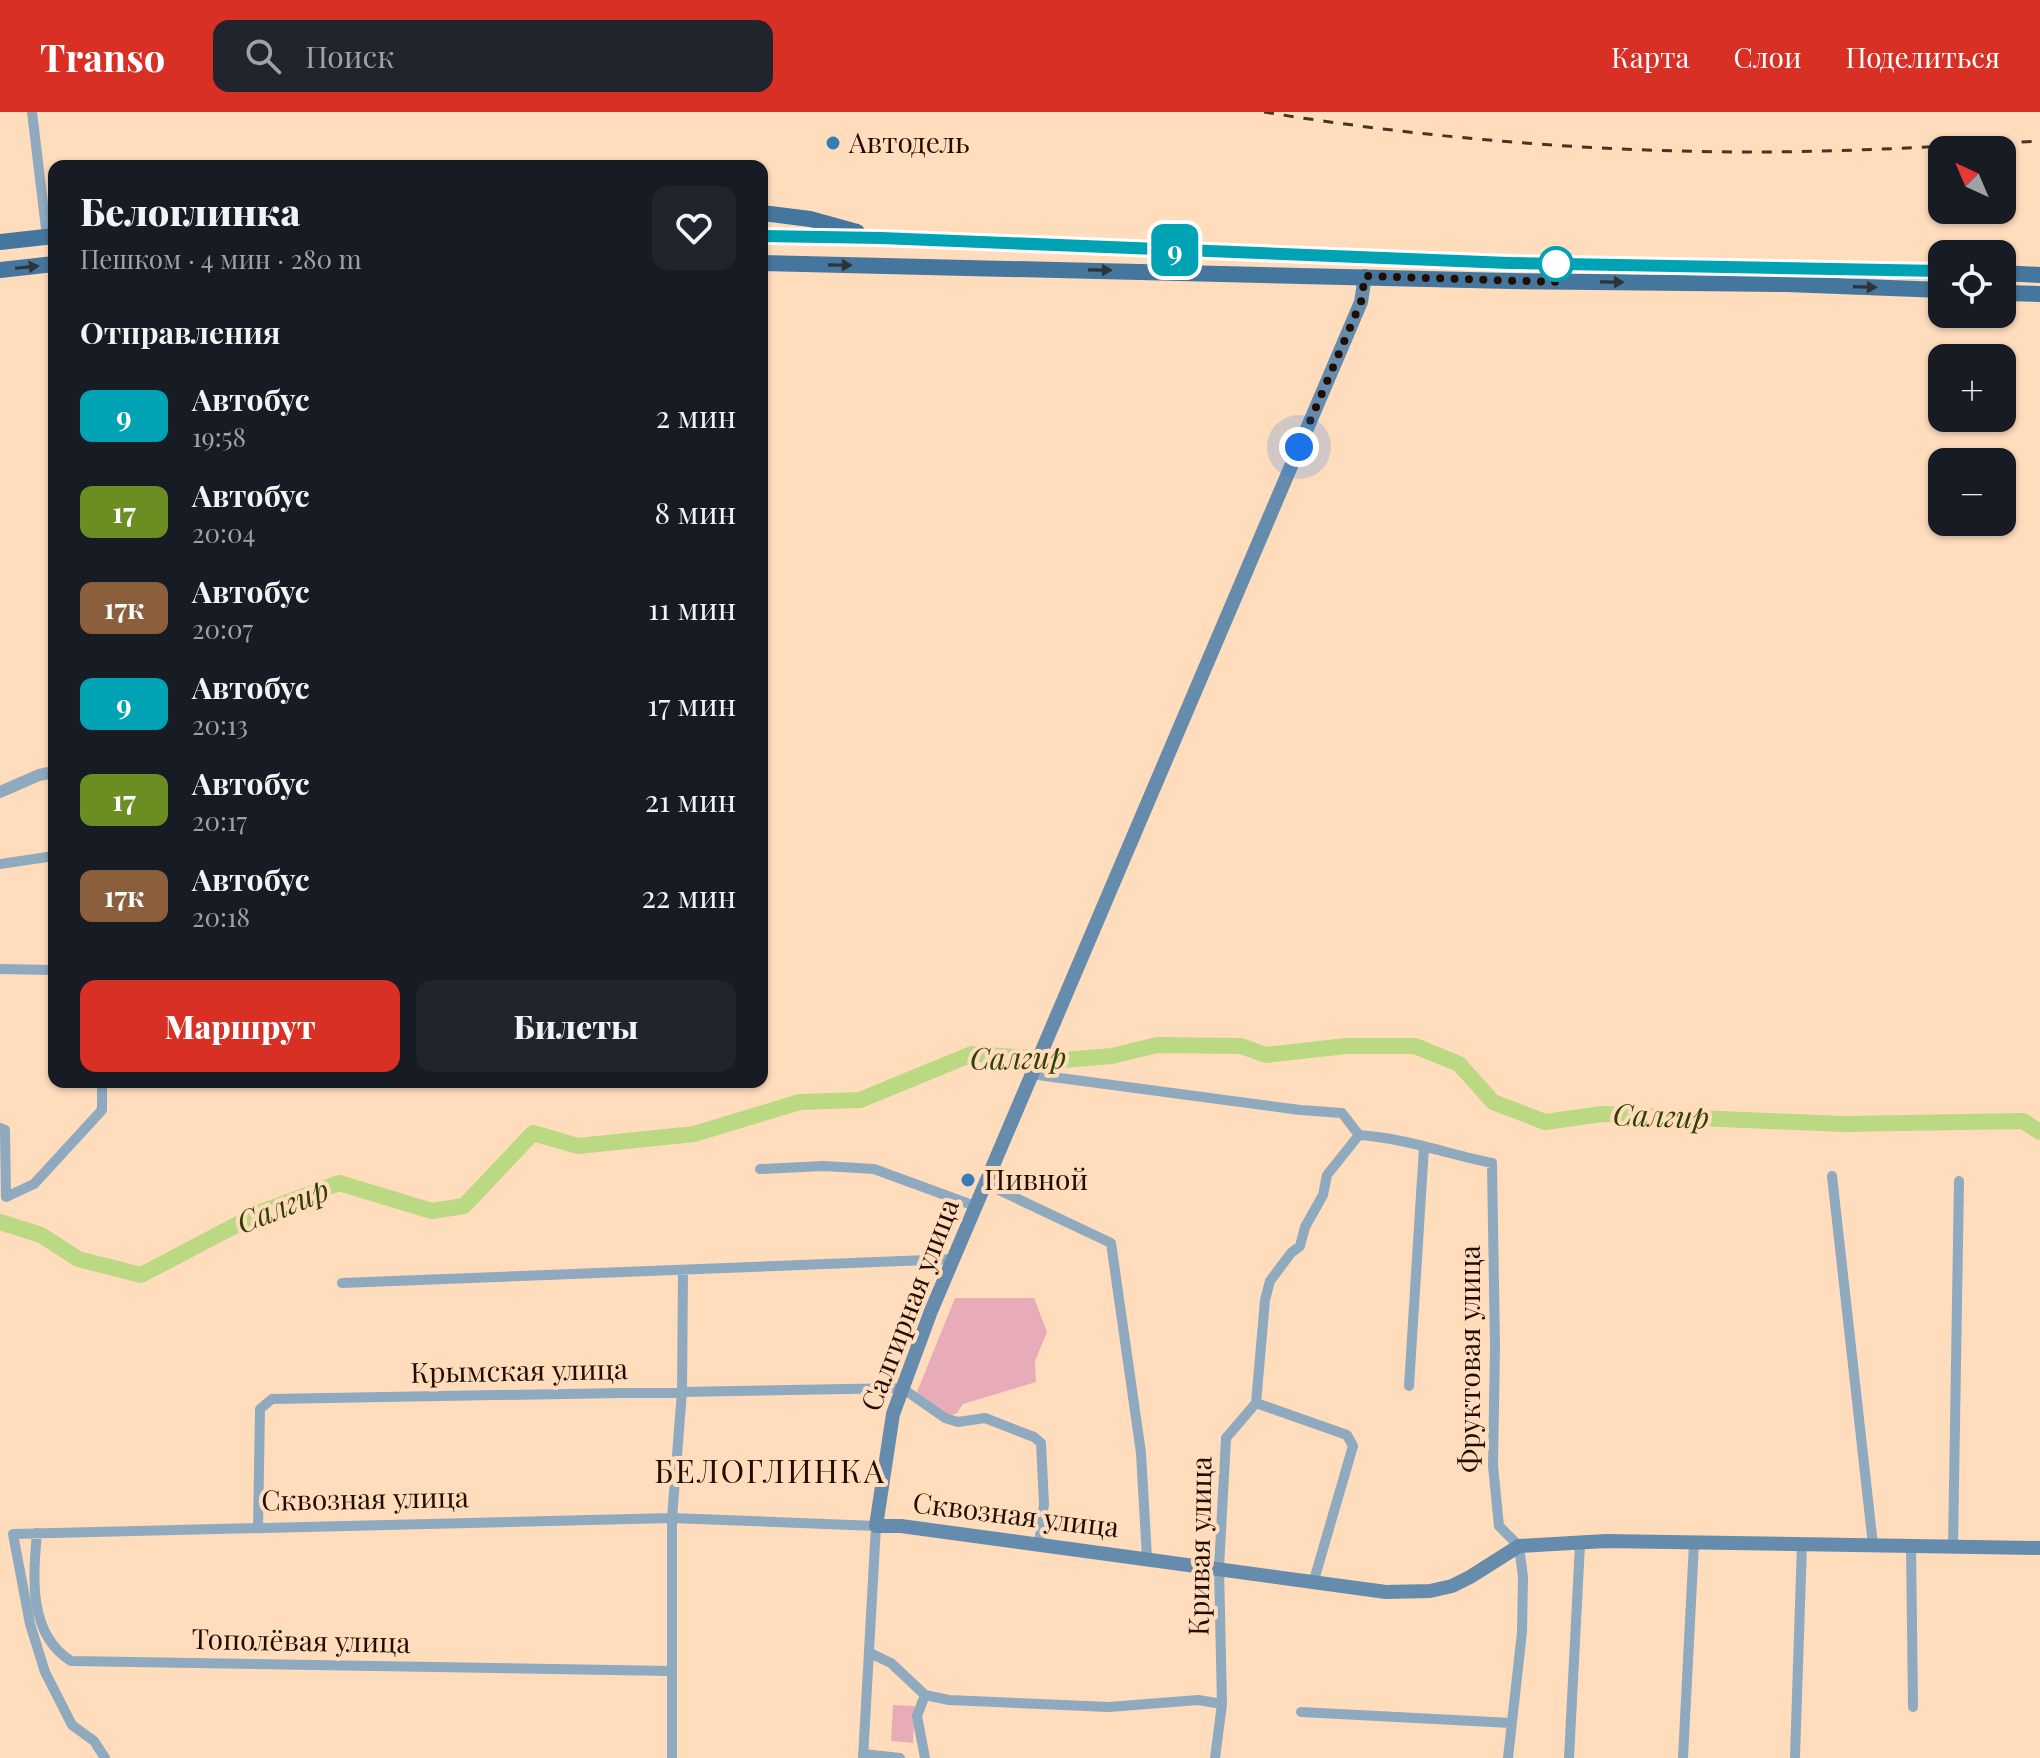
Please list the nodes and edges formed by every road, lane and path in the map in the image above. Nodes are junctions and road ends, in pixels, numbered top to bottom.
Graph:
1 (32, 112) edge
2 (768, 214) edge
3 (48, 222) edge
4 (48, 236) edge
5 (768, 236) edge
6 (881, 238) junction
7 (0, 242) edge
8 (768, 263) edge
9 (48, 265) edge
10 (0, 270) edge
11 (1928, 272) edge
12 (2016, 274) edge
13 (2040, 275) edge
14 (1365, 276) junction
15 (1928, 289) edge
16 (2016, 293) edge
17 (2040, 294) edge
18 (48, 774) edge
19 (0, 792) edge
20 (48, 857) edge
21 (0, 864) edge
22 (0, 969) edge
23 (48, 970) edge
24 (1030, 1072) junction
25 (102, 1088) edge
26 (0, 1128) edge
27 (1359, 1135) junction
28 (1424, 1147) junction
29 (760, 1169) dead end
30 (1832, 1176) dead end
31 (1959, 1181) dead end
32 (984, 1183) junction
33 (975, 1206) junction
34 (953, 1259) junction
35 (683, 1271) junction
36 (342, 1283) dead end
37 (1409, 1386) dead end
38 (902, 1388) junction
39 (682, 1392) junction
40 (1256, 1403) junction
41 (672, 1518) junction
42 (876, 1526) junction
43 (258, 1528) junction
44 (37, 1533) junction
45 (1694, 1543) junction
46 (1039, 1544) junction
47 (1580, 1544) junction
48 (1802, 1544) junction
49 (1873, 1545) junction
50 (1911, 1545) junction
51 (1519, 1546) junction
52 (1953, 1546) junction
53 (2040, 1548) edge
54 (1147, 1558) junction
55 (1219, 1568) junction
56 (1314, 1580) junction
57 (870, 1653) junction
58 (670, 1671) junction
59 (925, 1695) junction
60 (1222, 1704) junction
61 (1913, 1707) dead end
62 (1301, 1712) dead end
63 (1511, 1723) junction
64 (863, 1756) edge
65 (1795, 1756) dead end
66 (105, 1758) edge
67 (672, 1758) edge
68 (900, 1758) edge
69 (925, 1758) edge
70 (1215, 1758) edge
71 (1508, 1758) edge
72 (1569, 1758) edge
73 (1683, 1758) edge

1 - 3 street
2 - 6 main road
4 - 7 main road
5 - 6 main road
6 - 11 main road
8 -> 14 main road
10 -> 9 main road
12 - 13 main road
14 -> 15 main road
14 - 24 main road, Салгирная улица
16 - 17 main road
18 - 19 street
20 - 21 street
22 - 23 street
24 - 27 street
24 - 32 main road, Салгирная улица
25 - 26 street
27 - 28 street
27 - 40 street
28 - 37 street
28 - 51 street, Фруктовая улица
29 - 33 street
30 - 49 street
31 - 52 street
32 - 33 main road, Салгирная улица
32 - 54 street
33 - 34 main road, Салгирная улица
34 - 35 street
34 - 38 main road, Салгирная улица
35 - 36 street
35 - 39 street
38 - 39 street, Крымская улица
38 - 42 main road, Салгирная улица
38 - 46 street
39 - 41 street
39 - 43 street, Крымская улица
40 - 55 street, Кривая улица
40 - 56 street
41 - 42 street, Сквозная улица
41 - 43 street, Сквозная улица
41 - 58 street
42 - 46 main road, Сквозная улица
42 - 57 street, Салгирная улица
43 - 44 street, Сквозная улица
44 - 58 street, Тополёвая улица
44 - 66 street, Сквозная улица
45 - 47 main road
45 - 48 main road
45 - 73 street
46 - 54 main road, Сквозная улица
47 - 51 main road
47 - 72 street
48 - 49 main road
48 - 65 street
49 - 50 main road
50 - 52 main road
50 - 61 street
51 - 56 main road, Сквозная улица
51 - 63 street
52 - 53 main road
54 - 55 main road, Сквозная улица
55 - 56 main road, Сквозная улица
55 - 60 street, Кривая улица
57 - 59 street
57 - 64 street, Салгирная улица
58 - 67 street
59 - 60 street
59 - 69 street
60 - 70 street, Кривая улица
62 - 63 street
63 - 71 street
64 - 68 street

